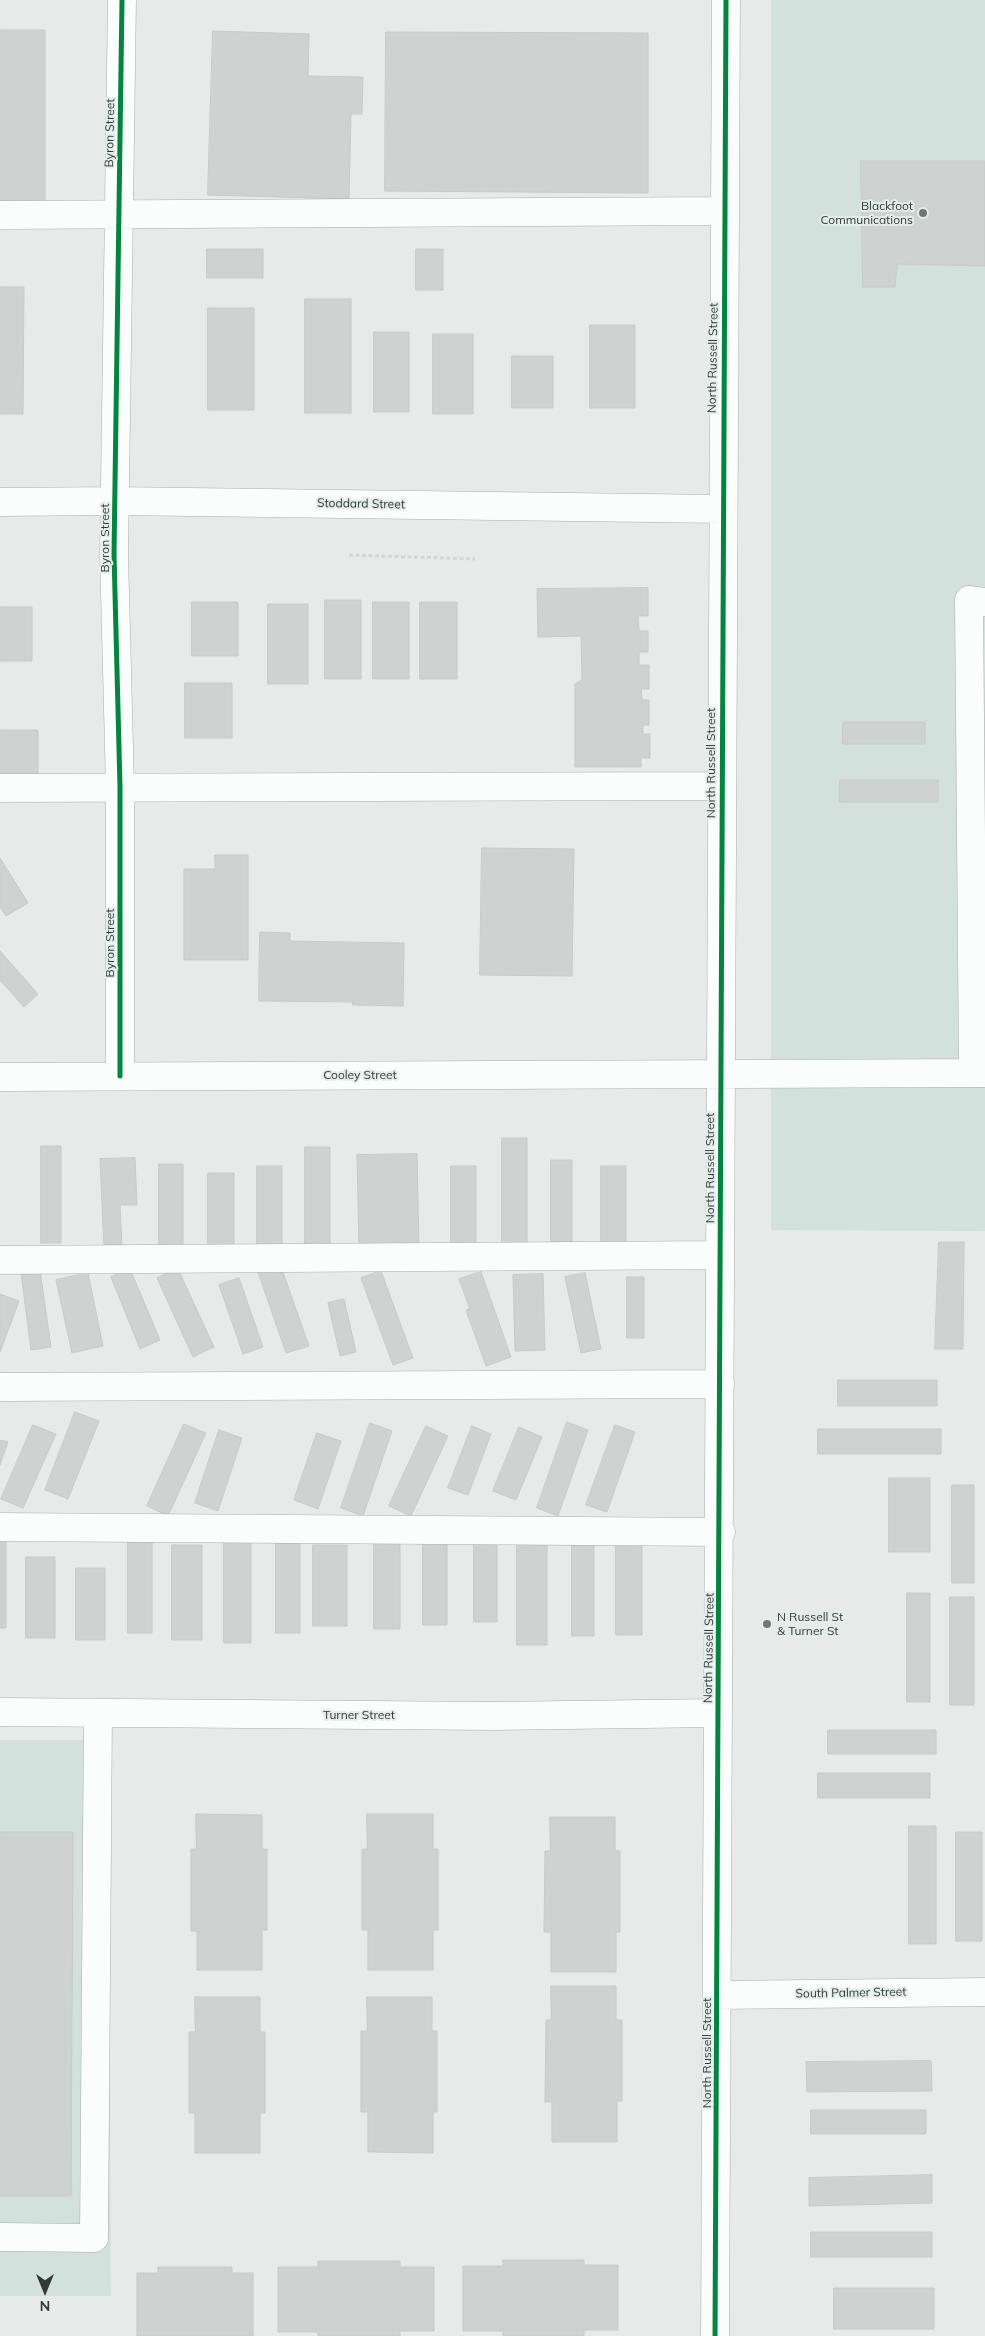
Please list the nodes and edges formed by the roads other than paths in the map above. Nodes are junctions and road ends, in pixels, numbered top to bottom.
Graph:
1 (122, 0) edge
2 (726, 0) edge
3 (724, 212) junction
4 (119, 214) junction
5 (0, 215) edge
6 (115, 501) junction
7 (0, 502) edge
8 (722, 509) junction
9 (985, 602) edge
10 (721, 786) junction
11 (120, 787) junction
12 (0, 788) edge
13 (979, 1073) edge
14 (720, 1074) junction
15 (120, 1076) junction
16 (0, 1077) edge
17 (720, 1255) junction
18 (0, 1260) edge
19 (720, 1384) junction
20 (0, 1387) edge
21 (0, 1527) edge
22 (721, 1532) junction
23 (0, 1712) edge
24 (98, 1713) junction
25 (718, 1713) junction
26 (985, 1992) edge
27 (718, 1995) junction
28 (0, 2237) edge
29 (715, 2336) edge

1 - 4 street, Byron Street
2 - 3 street, North Russell Street
3 - 4 street
3 - 8 street, North Russell Street
4 - 5 street
4 - 6 street, Byron Street
6 - 7 street, Stoddard Street
6 - 8 street, Stoddard Street
6 - 11 street, Byron Street
8 - 10 street, North Russell Street
9 - 13 street
10 - 11 street
10 - 14 street, North Russell Street
11 - 12 street
11 - 15 street, Byron Street
13 - 14 street, Cooley Street
14 - 15 street, Cooley Street
14 - 17 street, North Russell Street
15 - 16 street, Cooley Street
17 - 18 street
17 - 19 street, North Russell Street
19 - 20 street
19 - 22 street, North Russell Street
21 - 22 street
22 - 25 street, North Russell Street
23 - 24 street, Turner Street
24 - 25 street, Turner Street
24 - 28 street
25 - 27 street, North Russell Street
26 - 27 street, South Palmer Street
27 - 29 street, North Russell Street

